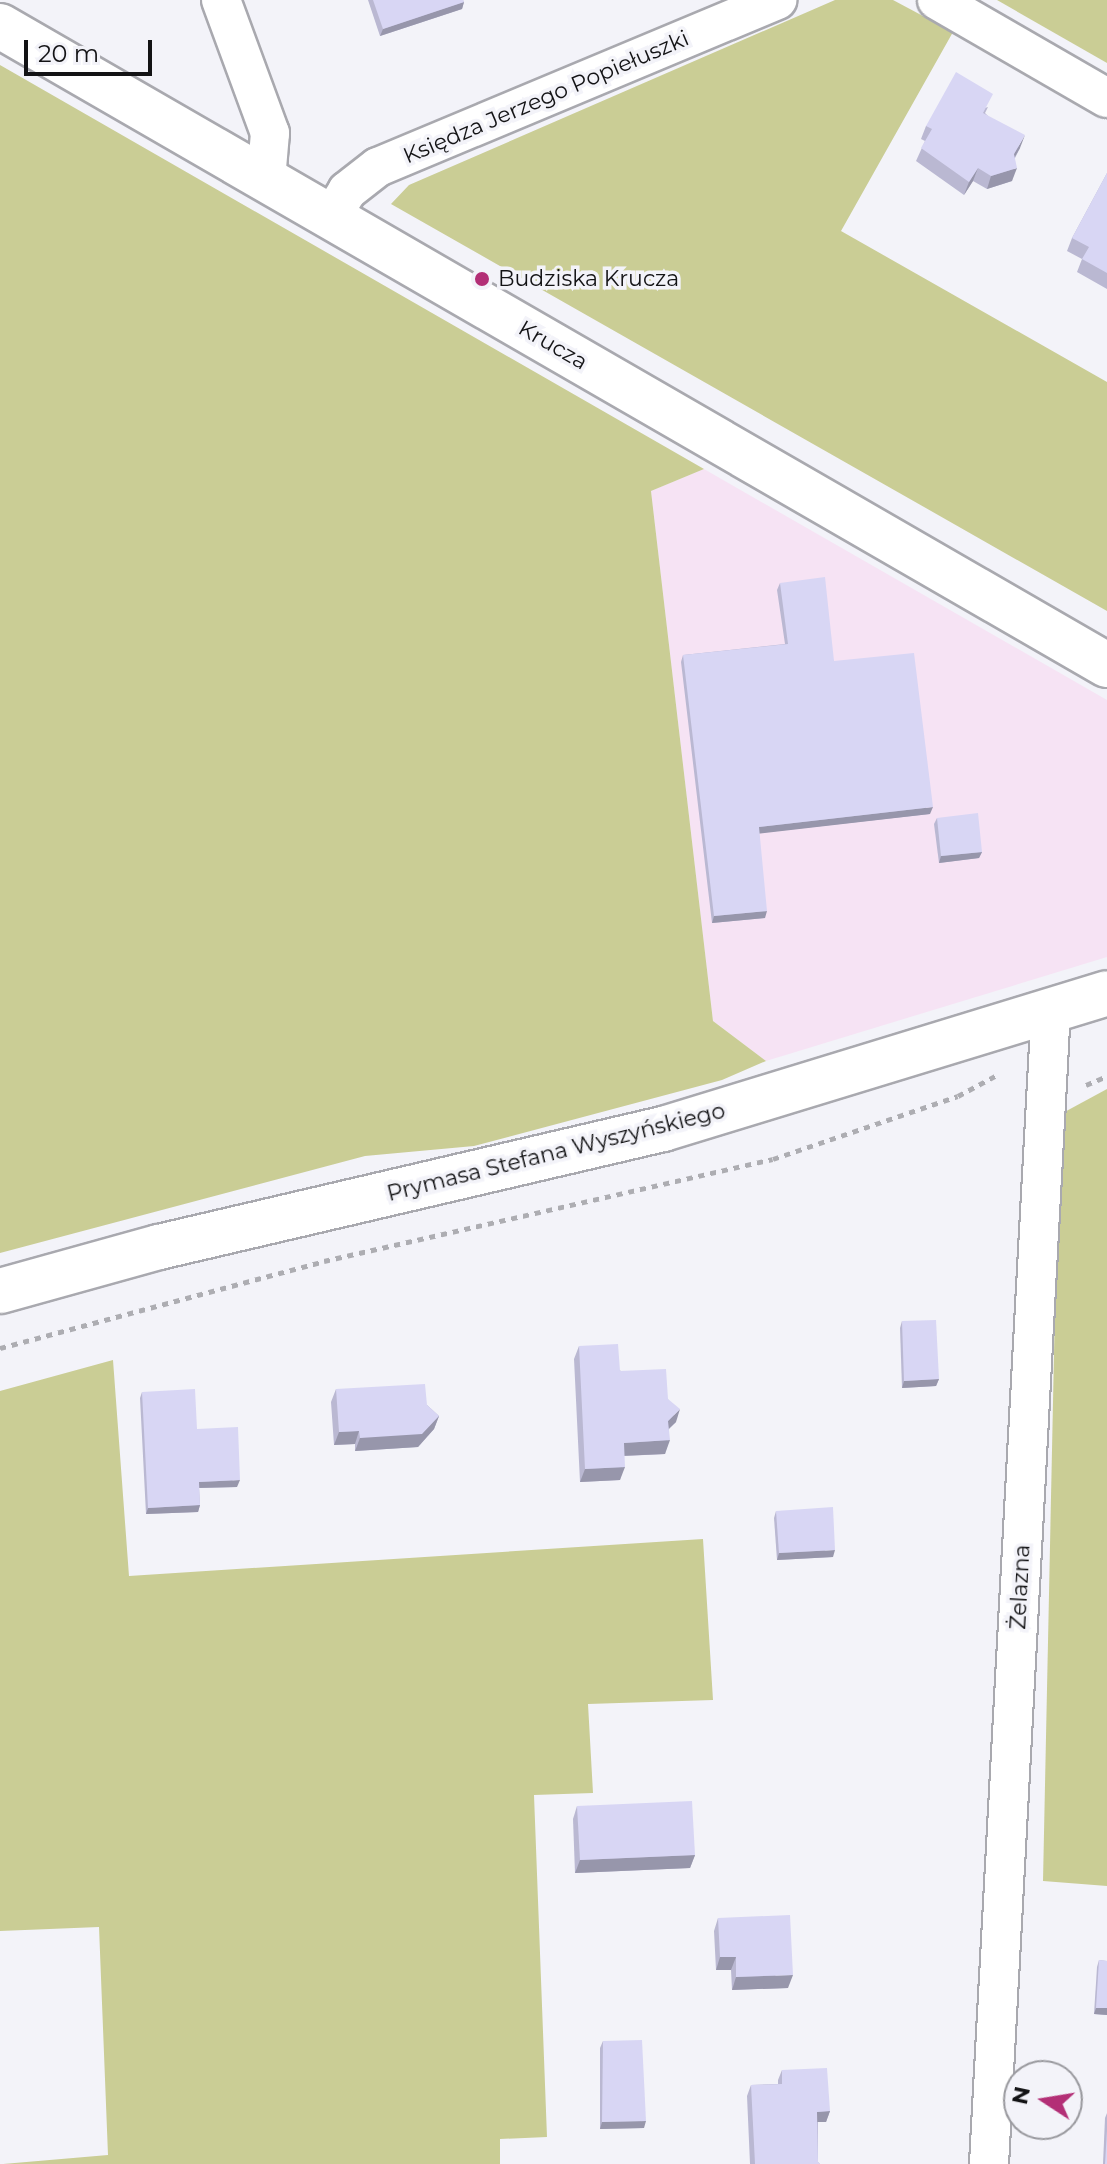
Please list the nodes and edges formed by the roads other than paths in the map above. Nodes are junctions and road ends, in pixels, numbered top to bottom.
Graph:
1 (221, 0) edge
2 (778, 0) edge
3 (937, 0) edge
4 (0, 26) edge
5 (1107, 98) edge
6 (266, 180) junction
7 (331, 217) junction
8 (1107, 665) edge
9 (1107, 993) edge
10 (1051, 1009) junction
11 (0, 1291) edge
12 (989, 2164) edge

1 - 6 street
2 - 7 street, Księdza Jerzego Popiełuszki
3 - 5 street
4 - 6 street, Krucza
6 - 7 street, Krucza
7 - 8 street, Krucza
9 - 10 street, Prymasa Stefana Wyszyńskiego
10 - 11 street, Prymasa Stefana Wyszyńskiego
10 - 12 street, Żelazna

